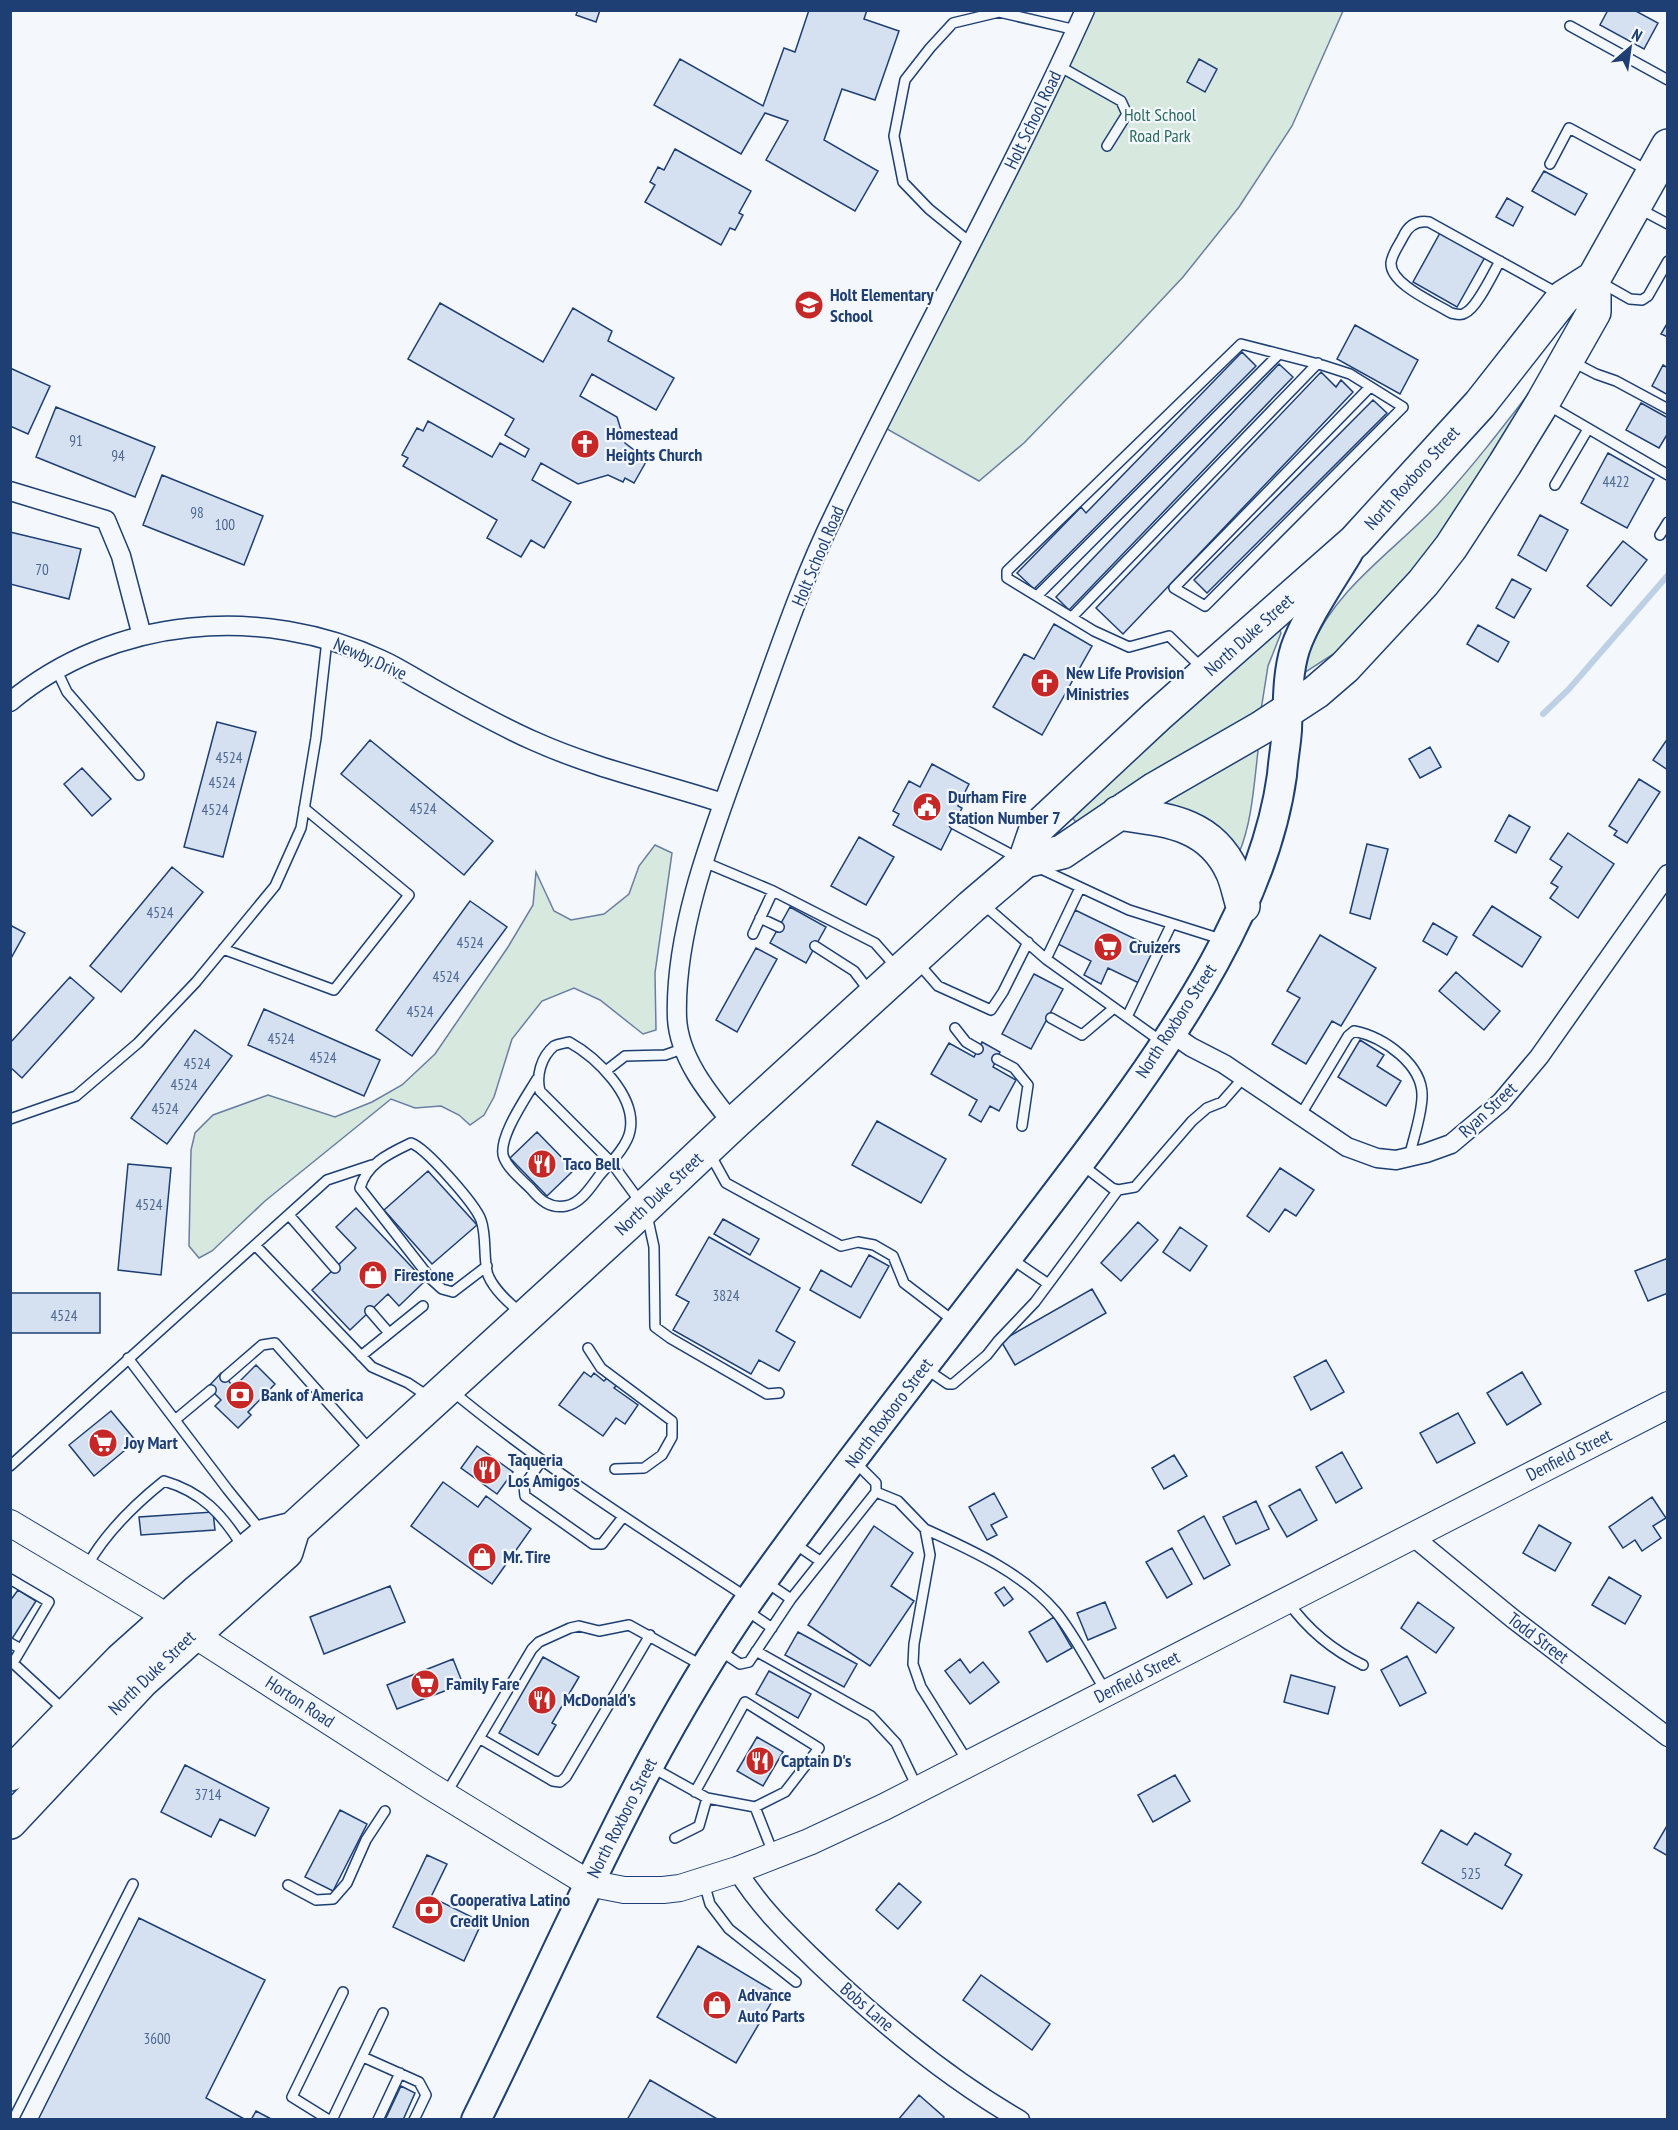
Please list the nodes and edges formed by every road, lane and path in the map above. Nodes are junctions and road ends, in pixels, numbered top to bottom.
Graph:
1 (1085, 10) edge
2 (1570, 26) dead end
3 (1076, 30) junction
4 (1059, 66) junction
5 (1668, 80) edge
6 (1107, 146) dead end
7 (1660, 159) edge
8 (1550, 164) dead end
9 (1633, 206) junction
10 (1668, 224) edge
11 (972, 244) junction
12 (1500, 261) junction
13 (1668, 261) edge
14 (1593, 278) junction
15 (1564, 297) junction
16 (1279, 354) junction
17 (1568, 359) junction
18 (1318, 363) junction
19 (1370, 387) junction
20 (1543, 402) junction
21 (1668, 409) edge
22 (1588, 429) junction
23 (1668, 475) edge
24 (1555, 485) dead end
25 (10, 491) edge
26 (1668, 522) edge
27 (1660, 535) dead end
28 (1354, 541) junction
29 (1037, 596) junction
30 (1072, 617) junction
31 (142, 636) junction
32 (327, 639) junction
33 (57, 671) junction
34 (1207, 673) junction
35 (10, 702) edge
36 (1287, 711) junction
37 (139, 775) dead end
38 (723, 803) junction
39 (304, 808) junction
40 (1118, 813) junction
41 (954, 824) dead end
42 (1025, 861) junction
43 (704, 862) junction
44 (1668, 874) edge
45 (1080, 888) junction
46 (773, 891) junction
47 (979, 900) junction
48 (1243, 906) junction
49 (760, 918) junction
50 (1171, 925) junction
51 (779, 927) dead end
52 (753, 934) dead end
53 (1226, 941) junction
54 (1028, 942) junction
55 (815, 946) dead end
56 (223, 949) junction
57 (1046, 959) junction
58 (908, 966) junction
59 (874, 997) junction
60 (1114, 1008) junction
61 (1127, 1017) junction
62 (1051, 1018) dead end
63 (955, 1028) dead end
64 (1168, 1038) junction
65 (685, 1048) junction
66 (978, 1049) dead end
67 (997, 1059) dead end
68 (607, 1070) junction
69 (1244, 1077) junction
70 (537, 1079) junction
71 (1300, 1116) junction
72 (10, 1119) edge
73 (733, 1124) junction
74 (1022, 1126) dead end
75 (707, 1149) junction
76 (1409, 1158) junction
77 (611, 1162) junction
78 (1080, 1162) junction
79 (372, 1165) junction
80 (1119, 1191) junction
81 (645, 1207) junction
82 (289, 1215) junction
83 (255, 1245) junction
84 (1008, 1257) junction
85 (488, 1266) junction
86 (335, 1268) dead end
87 (1047, 1284) junction
88 (423, 1306) dead end
89 (370, 1311) dead end
90 (525, 1317) junction
91 (958, 1324) junction
92 (389, 1333) junction
93 (588, 1348) dead end
94 (361, 1356) junction
95 (128, 1358) junction
96 (924, 1368) junction
97 (225, 1377) dead end
98 (211, 1390) dead end
99 (779, 1393) dead end
100 (441, 1394) junction
101 (1668, 1405) edge
102 (175, 1420) junction
103 (375, 1454) junction
104 (542, 1460) junction
105 (853, 1460) junction
106 (10, 1466) edge
107 (615, 1469) dead end
108 (876, 1492) junction
109 (623, 1517) junction
110 (10, 1523) edge
111 (926, 1529) junction
112 (1411, 1535) junction
113 (268, 1539) junction
114 (792, 1542) junction
115 (820, 1561) junction
116 (86, 1568) junction
117 (10, 1579) edge
118 (752, 1596) junction
119 (790, 1599) junction
120 (1287, 1600) junction
121 (24, 1620) dead end
122 (180, 1626) junction
123 (35, 1627) junction
124 (772, 1628) junction
125 (650, 1635) junction
126 (10, 1642) edge
127 (21, 1649) junction
128 (756, 1651) junction
129 (711, 1658) junction
130 (12, 1665) edge
131 (1363, 1665) dead end
132 (1106, 1692) junction
133 (68, 1714) junction
134 (1668, 1737) edge
135 (479, 1738) junction
136 (968, 1763) junction
137 (648, 1765) junction
138 (10, 1774) edge
139 (918, 1789) junction
140 (695, 1792) junction
141 (445, 1795) junction
142 (707, 1798) junction
143 (754, 1807) junction
144 (385, 1811) dead end
145 (10, 1822) edge
146 (675, 1838) dead end
147 (774, 1856) junction
148 (736, 1870) junction
149 (704, 1880) junction
150 (588, 1883) junction
151 (133, 1884) dead end
152 (288, 1885) dead end
153 (796, 1982) dead end
154 (343, 1992) dead end
155 (383, 2013) dead end
156 (363, 2056) junction
157 (400, 2073) junction
158 (13, 2120) edge
159 (331, 2120) edge
160 (378, 2120) edge
161 (414, 2120) edge
162 (476, 2120) edge
163 (1020, 2120) edge

1 - 3 street, Holt School Road
2 - 5 lane
3 - 4 street, Holt School Road
3 - 11 lane
4 - 6 lane
4 - 11 street, Holt School Road
7 - 8 lane
7 - 9 highway, North Roxboro Street
9 - 10 lane
9 - 14 highway, North Roxboro Street
11 - 38 street, Holt School Road
12 - 12 lane
12 - 15 lane
13 - 14 lane
14 - 15 highway, North Roxboro Street
14 - 17 highway
15 - 28 highway, North Roxboro Street
16 - 18 lane
16 - 29 lane
16 - 29 lane
17 - 20 highway
17 - 21 lane
18 - 19 lane
18 - 30 lane
19 - 19 lane
20 - 22 lane
20 - 36 highway
22 - 23 lane
22 - 24 lane
25 - 31 street
26 - 27 lane
28 - 34 highway, North Duke Street
28 - 36 main road, North Roxboro Street
29 - 30 lane
30 - 34 lane
31 - 32 street, Newby Drive
31 - 33 street, Newby Drive
32 - 38 street, Newby Drive
32 - 39 lane
33 - 35 street, Newby Drive
33 - 37 lane
34 - 42 highway, North Duke Street
36 - 40 highway, North Duke Street
36 - 48 main road, North Roxboro Street
38 - 43 street, Holt School Road
39 - 56 lane
39 - 56 lane
40 - 42 highway, North Duke Street
40 - 48 highway
41 - 42 lane
42 - 45 lane
42 - 47 highway, North Duke Street
43 - 46 lane
43 - 65 street, Holt School Road
44 - 76 street, Ryan Street
45 - 50 lane
45 - 57 lane
46 - 49 lane
46 - 58 lane
47 - 54 lane
47 - 58 highway, North Duke Street
48 - 53 main road, North Roxboro Street
49 - 51 lane
49 - 52 lane
50 - 53 lane
50 - 61 lane
53 - 64 main road, North Roxboro Street
54 - 57 lane
54 - 58 lane
55 - 59 lane
56 - 72 lane
57 - 60 lane
58 - 59 highway, North Duke Street
59 - 73 highway, North Duke Street
60 - 61 lane
60 - 62 lane
61 - 64 lane
63 - 66 lane
64 - 69 street, Ryan Street
64 - 78 main road, North Roxboro Street
65 - 68 lane
65 - 73 street, Holt School Road
67 - 74 lane
68 - 70 lane
68 - 77 lane
69 - 71 street, Ryan Street
69 - 80 lane
70 - 77 lane
70 - 77 lane
71 - 76 street, Ryan Street
71 - 76 lane
73 - 75 highway, North Duke Street
75 - 81 highway, North Duke Street
75 - 91 lane
77 - 81 lane
78 - 80 lane
78 - 84 main road, North Roxboro Street
79 - 82 lane
79 - 85 lane
79 - 85 lane
80 - 87 lane
81 - 90 highway, North Duke Street
81 - 99 lane
82 - 83 lane
82 - 86 lane
83 - 94 lane
83 - 95 lane
84 - 87 lane
84 - 91 main road, North Roxboro Street
85 - 90 lane
87 - 96 lane
88 - 92 lane
89 - 92 lane
90 - 100 highway, North Duke Street
91 - 96 main road, North Roxboro Street
92 - 94 lane
93 - 107 lane
94 - 100 lane
95 - 102 lane
95 - 106 lane
96 - 105 main road, North Roxboro Street
97 - 103 lane
98 - 102 lane
100 - 103 highway, North Duke Street
100 - 104 lane
101 - 112 street, Denfield Street
102 - 113 lane
103 - 113 highway, North Duke Street
104 - 109 lane
104 - 109 lane
105 - 108 lane
105 - 114 main road, North Roxboro Street
108 - 111 lane
108 - 115 lane
109 - 118 lane
110 - 116 street, Horton Road
111 - 132 lane
111 - 136 lane
112 - 120 street, Denfield Street
112 - 134 street, Todd Street
113 - 116 lane
113 - 122 highway, North Duke Street
113 - 122 highway, North Duke Street
114 - 115 lane
114 - 118 main road, North Roxboro Street
115 - 119 lane
116 - 122 street, Horton Road
117 - 123 lane
118 - 119 lane
118 - 124 lane
118 - 129 main road, North Roxboro Street
119 - 124 lane
120 - 131 lane
120 - 132 street, Denfield Street
121 - 123 lane
122 - 133 highway, North Duke Street
122 - 141 street, Horton Road
122 - 145 highway, North Duke Street
123 - 127 lane
124 - 128 lane
125 - 129 lane
125 - 135 lane
125 - 135 lane
126 - 127 lane
127 - 130 lane
128 - 129 lane
128 - 139 lane
129 - 137 main road, North Roxboro Street
130 - 133 lane
132 - 136 street, Denfield Street
133 - 138 highway, North Duke Street
135 - 141 lane
136 - 139 street, Denfield Street
137 - 140 lane
137 - 150 main road, North Roxboro Street
139 - 147 street, Denfield Street
140 - 142 lane
140 - 143 lane
141 - 150 street, Horton Road
142 - 143 lane
142 - 146 lane
143 - 147 lane
144 - 152 lane
147 - 148 street, Denfield Street
148 - 149 street, Denfield Street
148 - 163 street, Bobs Lane
149 - 150 street, Denfield Street
149 - 153 lane
150 - 162 main road, North Roxboro Street
151 - 158 lane
154 - 159 lane
155 - 156 lane
156 - 157 lane
156 - 159 lane
157 - 160 lane
157 - 161 lane

